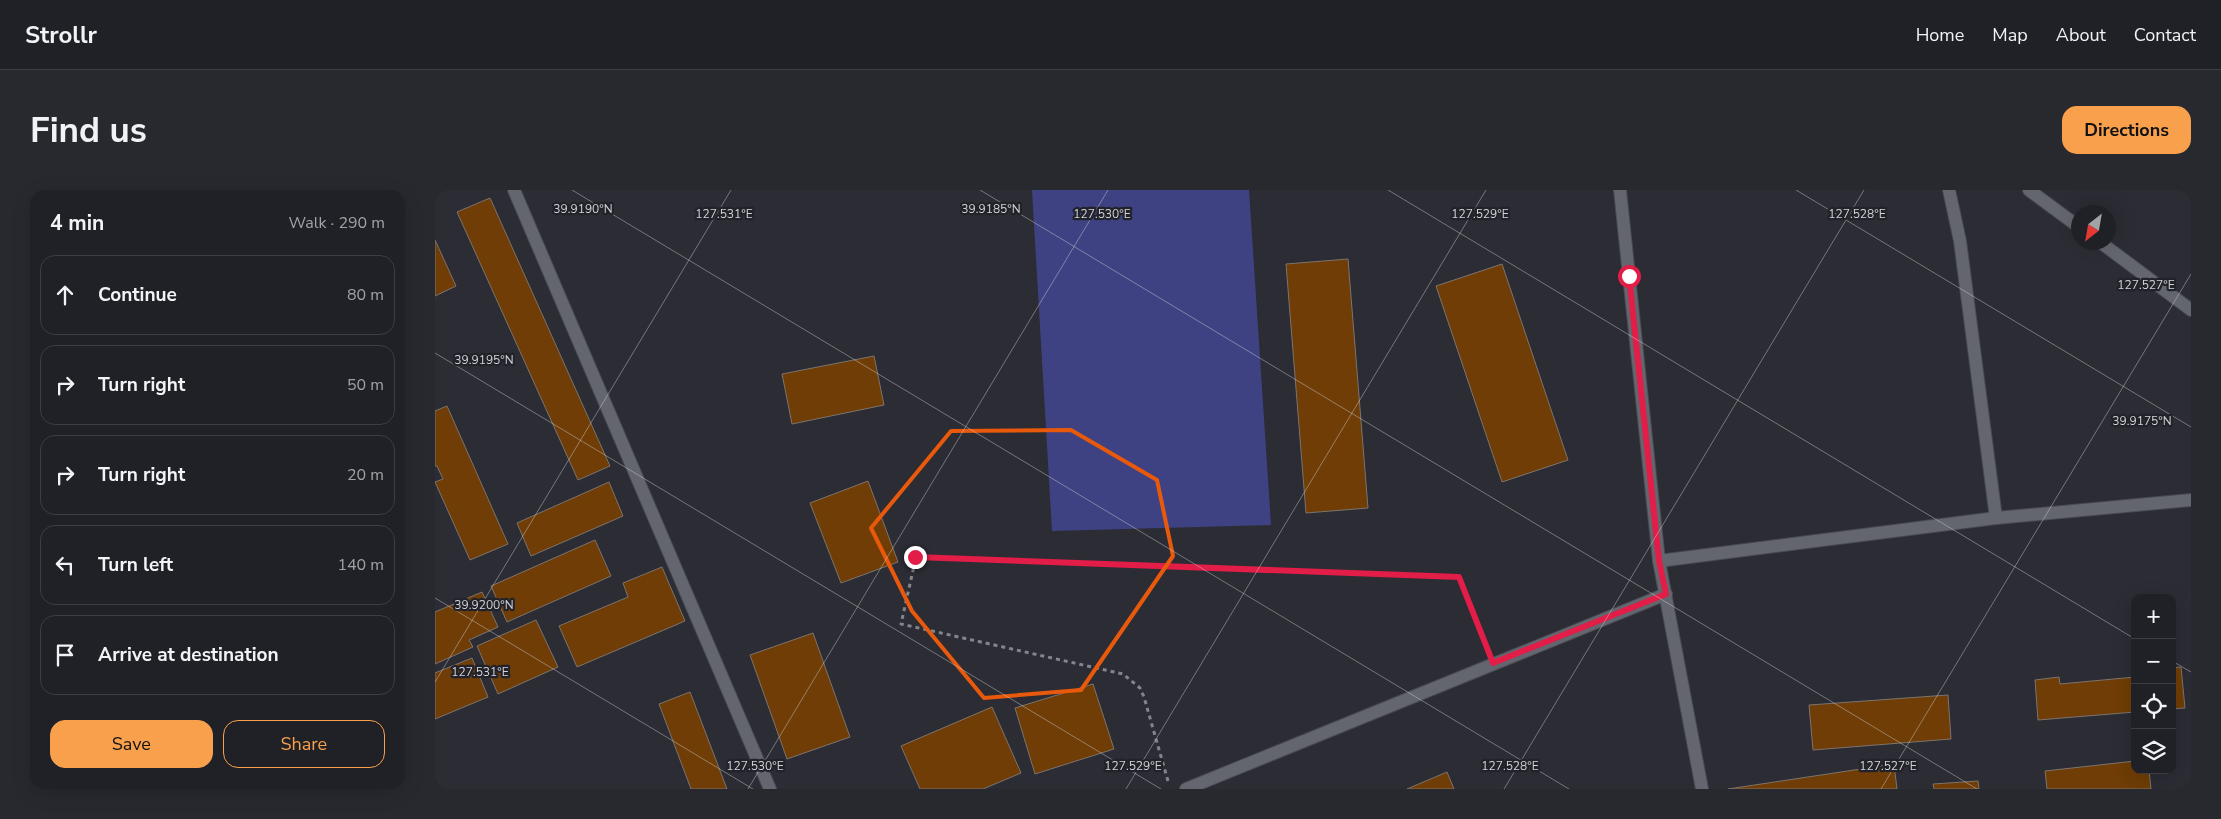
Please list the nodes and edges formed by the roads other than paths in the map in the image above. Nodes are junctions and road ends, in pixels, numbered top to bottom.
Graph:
1 (514, 190) edge
2 (1620, 190) edge
3 (1949, 190) edge
4 (2029, 190) edge
5 (2071, 221) edge
6 (2111, 250) edge
7 (2191, 310) edge
8 (2191, 500) edge
9 (1996, 518) junction
10 (1659, 561) junction
11 (1666, 594) junction
12 (1206, 786) edge
13 (770, 789) edge
14 (1187, 789) edge
15 (1703, 789) edge

1 - 13 street
2 - 10 street
3 - 9 street
4 - 5 street
6 - 7 street
8 - 9 street
9 - 10 street
10 - 11 street
11 - 12 street
11 - 15 street
12 - 14 street

